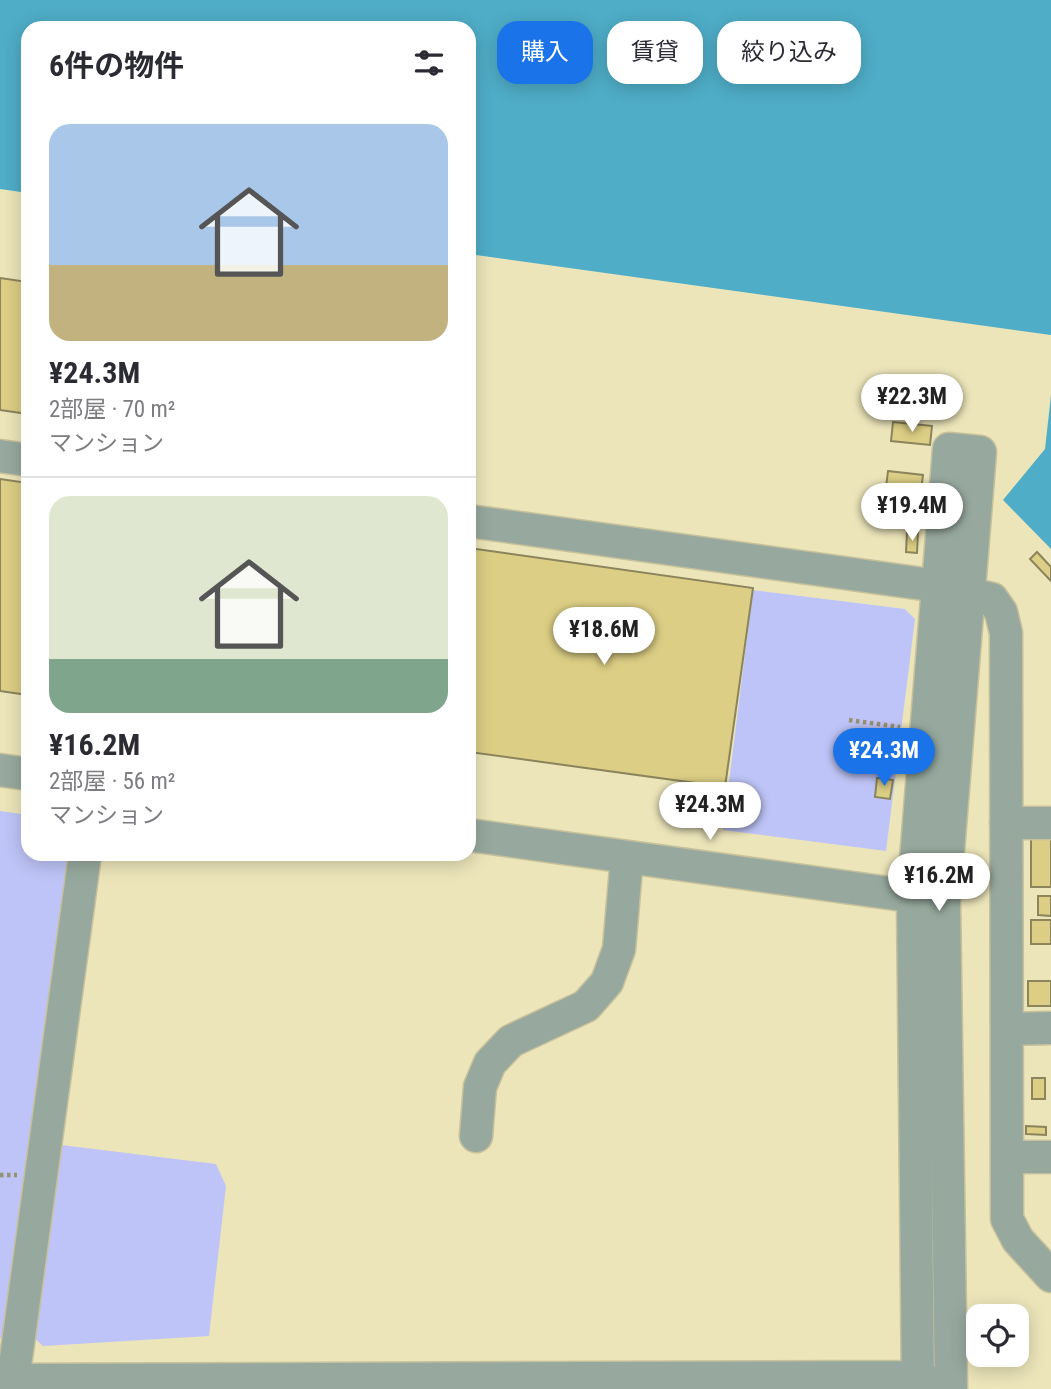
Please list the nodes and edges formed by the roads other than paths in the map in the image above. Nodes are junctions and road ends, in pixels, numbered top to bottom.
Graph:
1 (0, 456) edge
2 (21, 459) edge
3 (476, 522) edge
4 (938, 586) junction
5 (969, 593) junction
6 (0, 770) edge
7 (21, 773) edge
8 (1006, 823) junction
9 (1051, 823) edge
10 (476, 836) edge
11 (627, 857) junction
12 (84, 861) edge
13 (913, 897) junction
14 (944, 901) junction
15 (1051, 1028) edge
16 (1007, 1029) junction
17 (476, 1136) dead end
18 (1007, 1157) junction
19 (1051, 1157) edge
20 (1051, 1276) edge
21 (7, 1380) edge
22 (918, 1383) edge
23 (221, 1384) edge
24 (949, 1389) edge

1 - 2 street
3 - 4 street
4 - 5 street
4 - 5 street
4 - 13 street
5 - 8 street
5 - 14 street
6 - 7 street
8 - 9 street
8 - 16 street
10 - 11 street
11 - 13 street
11 - 17 street
12 - 21 street
13 - 14 street
13 - 22 street
14 - 24 street
15 - 16 street
16 - 18 street
18 - 19 street
18 - 20 street
21 - 23 street
22 - 23 street
22 - 24 street

